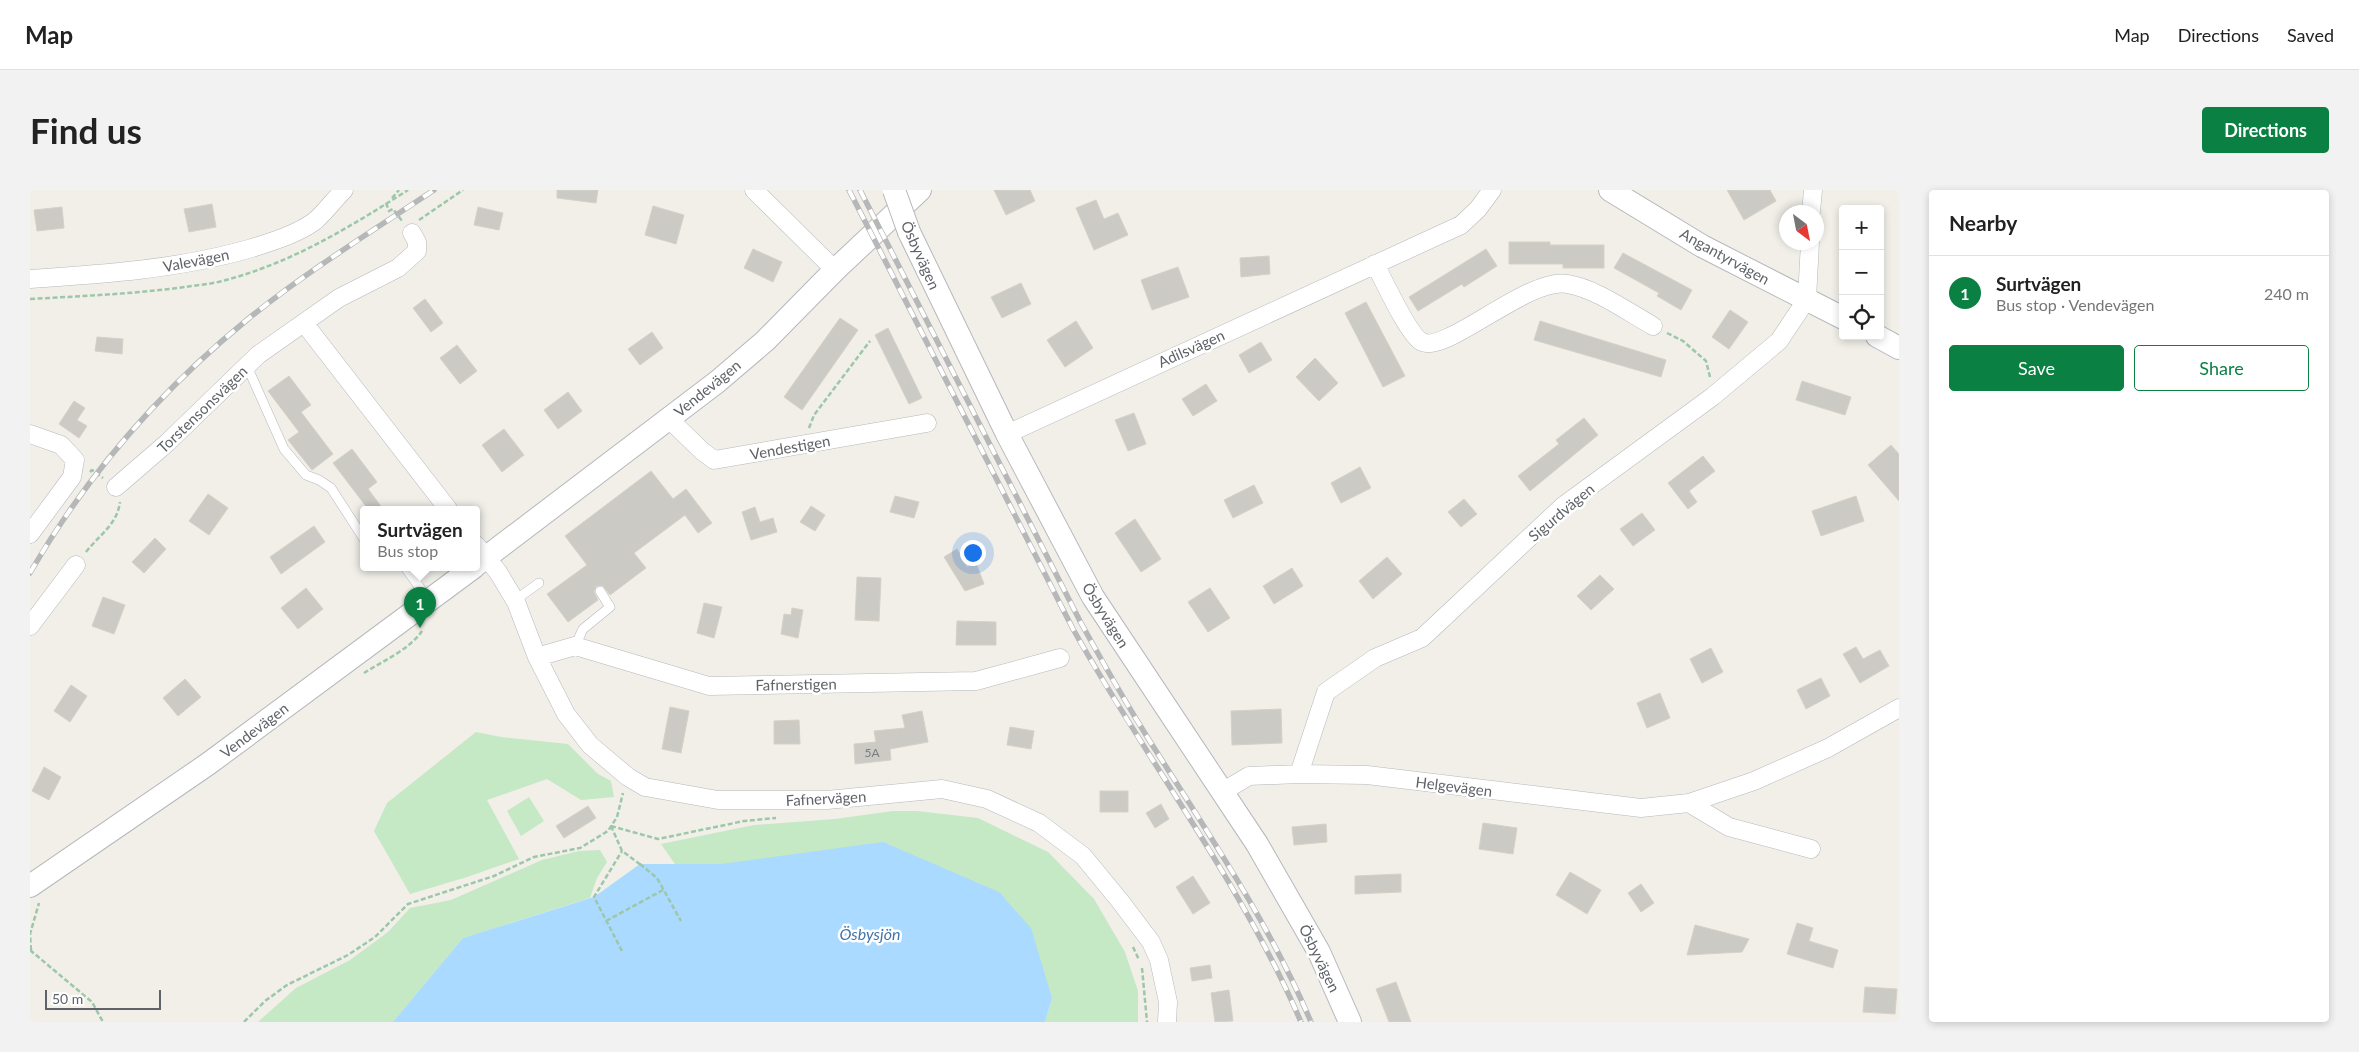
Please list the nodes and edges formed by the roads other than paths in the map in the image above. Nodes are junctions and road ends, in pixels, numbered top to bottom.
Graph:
1 (344, 190) edge
2 (754, 190) edge
3 (894, 190) edge
4 (920, 190) edge
5 (1492, 190) edge
6 (1610, 190) edge
7 (1813, 190) edge
8 (1812, 205) edge
9 (413, 228) road end
10 (1810, 250) edge
11 (1375, 264) junction
12 (835, 270) junction
13 (30, 279) edge
14 (1807, 299) junction
15 (1839, 316) edge
16 (304, 323) junction
17 (1652, 326) road end
18 (1884, 340) edge
19 (1899, 348) edge
20 (246, 366) junction
21 (669, 419) junction
22 (927, 423) dead end
23 (30, 434) edge
24 (1007, 434) junction
25 (116, 488) road end
26 (446, 506) edge
27 (360, 533) edge
28 (30, 534) edge
29 (480, 558) edge
30 (480, 560) edge
31 (76, 565) road end
32 (408, 571) edge
33 (464, 571) edge
34 (539, 583) dead end
35 (600, 591) dead end
36 (429, 600) junction
37 (515, 600) junction
38 (30, 626) edge
39 (575, 646) junction
40 (537, 657) junction
41 (1060, 658) dead end
42 (1899, 708) edge
43 (1299, 774) junction
44 (1222, 792) junction
45 (1689, 803) junction
46 (1811, 849) dead end
47 (36, 892) edge
48 (1167, 1022) edge
49 (1350, 1022) edge

1 - 13 street, Valevägen
2 - 12 street
3 - 24 street, Ösbyvägen, bridge
4 - 12 street, Vendevägen
5 - 11 street, Adilsvägen
6 - 14 street, Angantyrvägen
7 - 8 street
9 - 16 street, Torstensonsvägen
10 - 14 street
11 - 17 street
11 - 24 street, Adilsvägen
12 - 21 street, Vendevägen
14 - 15 street, Angantyrvägen
14 - 43 street, Sigurdvägen
16 - 20 street, Torstensonsvägen
16 - 26 street
18 - 19 street
20 - 25 street, Torstensonsvägen
20 - 27 lane
21 - 22 street, Vendestigen
21 - 29 street, Vendevägen
23 - 28 street
24 - 44 street, Ösbyvägen
30 - 37 street, Fafnervägen
31 - 38 street
32 - 36 lane
33 - 36 street, Vendevägen
34 - 37 lane
35 - 39 lane
36 - 47 street, Vendevägen
37 - 40 street, Fafnervägen
39 - 40 street
39 - 41 street, Fafnerstigen
40 - 48 street, Fafnervägen
42 - 45 street, Helgevägen
43 - 44 street, Helgevägen
43 - 45 street, Helgevägen
44 - 49 street, Ösbyvägen
45 - 46 street

